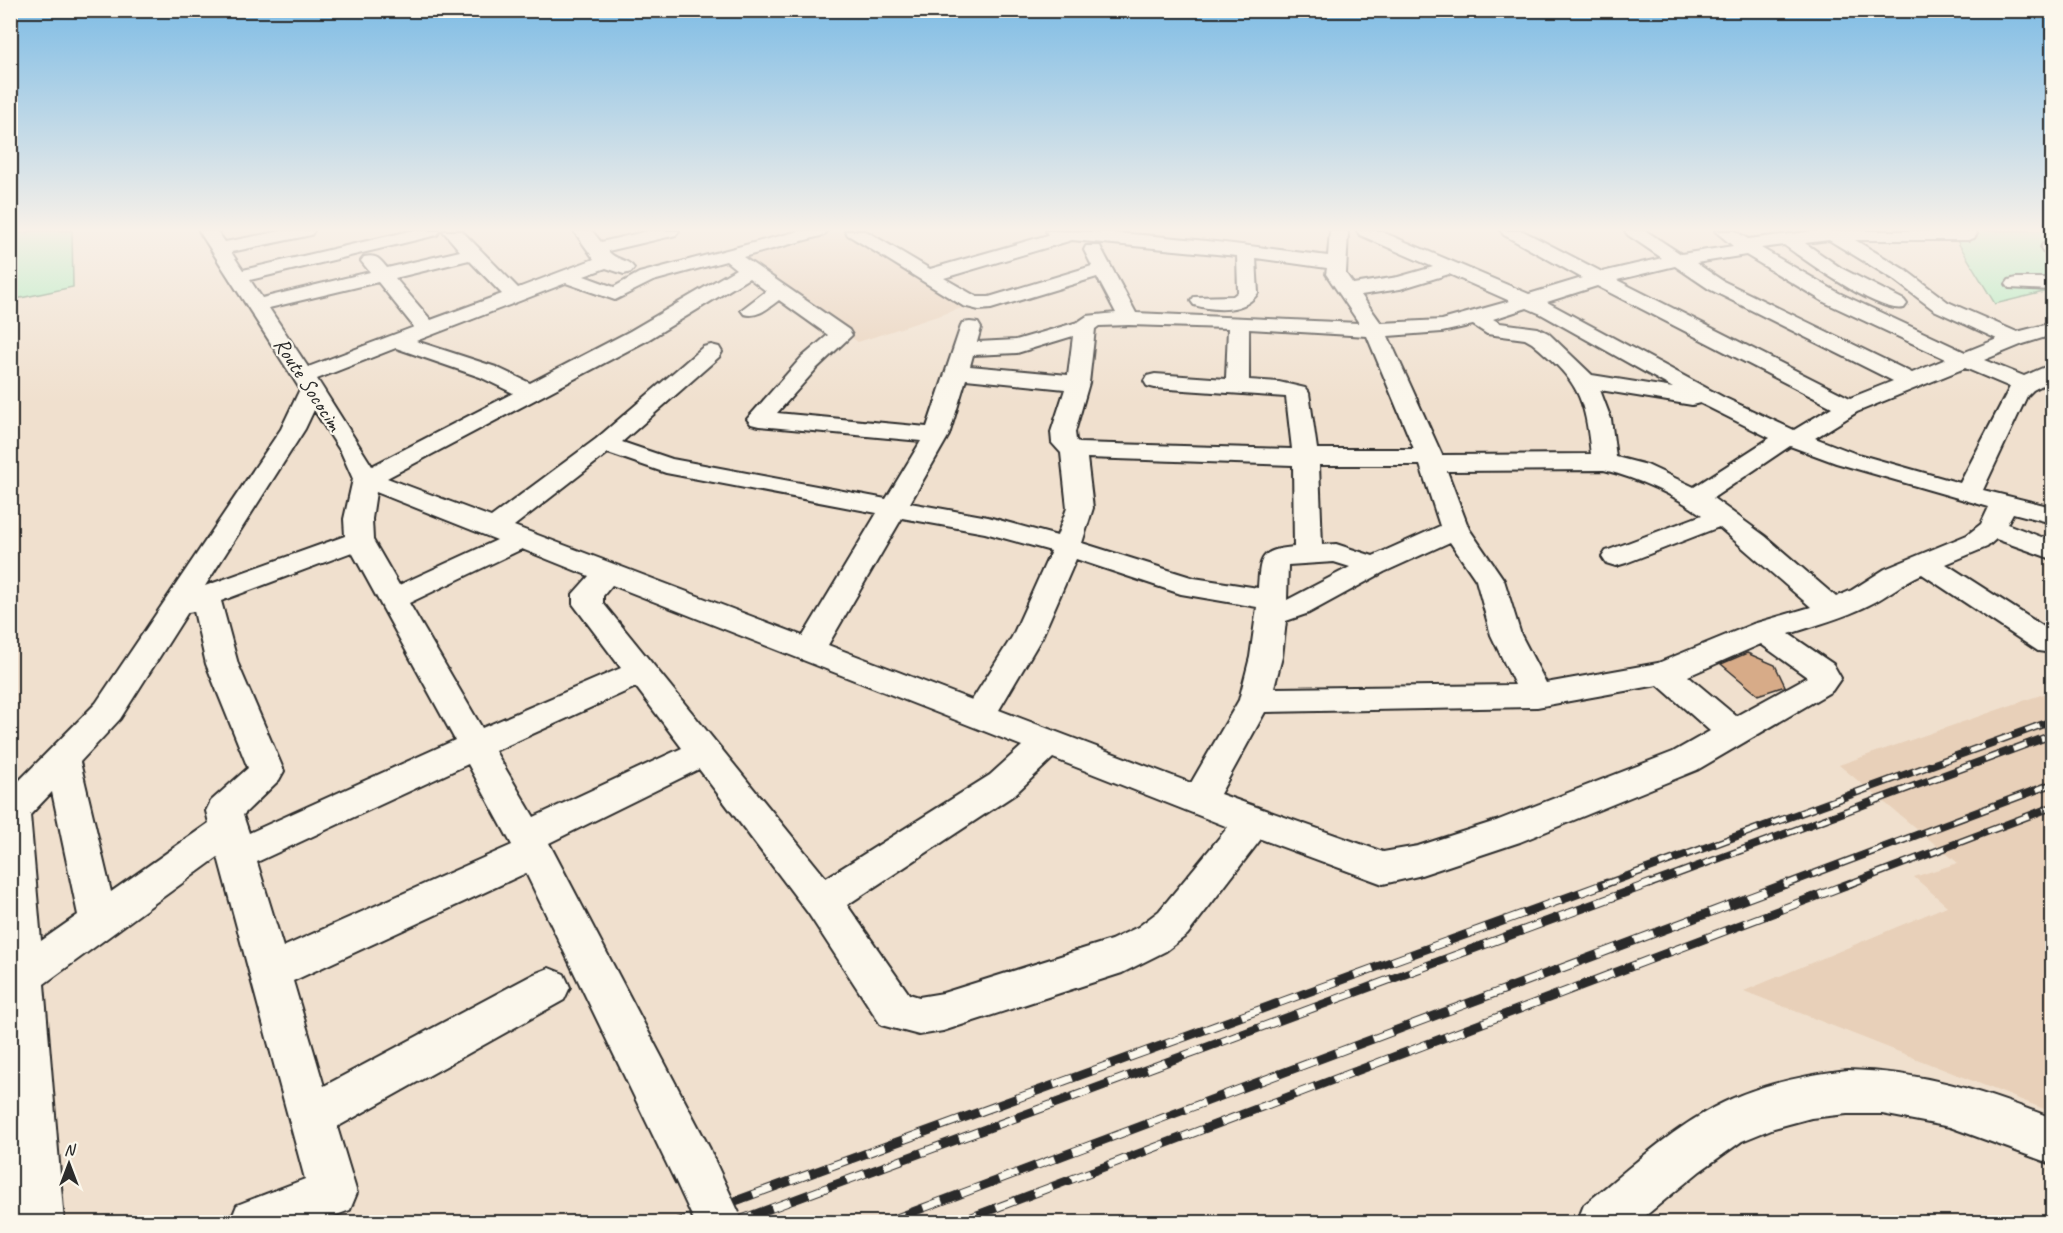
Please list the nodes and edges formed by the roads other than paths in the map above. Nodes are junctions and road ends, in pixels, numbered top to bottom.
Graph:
1 (246, 289) edge
2 (326, 289) edge
3 (394, 289) edge
4 (508, 289) edge
5 (534, 289) edge
6 (600, 289) edge
7 (625, 289) edge
8 (718, 289) edge
9 (775, 289) edge
10 (948, 289) edge
11 (1036, 289) edge
12 (1113, 289) edge
13 (1248, 289) edge
14 (1366, 289) edge
15 (1501, 289) edge
16 (1566, 289) edge
17 (1618, 289) edge
18 (1726, 289) edge
19 (1817, 289) edge
20 (1867, 289) edge
21 (1918, 289) edge
22 (779, 291) junction
23 (1347, 291) joint
24 (515, 296) junction
25 (1527, 300) junction
26 (1933, 300) junction
27 (1898, 304) junction
28 (257, 305) junction
29 (1124, 309) junction
30 (751, 310) dead end
31 (1859, 310) junction
32 (1476, 318) junction
33 (1239, 322) junction
34 (1085, 326) junction
35 (427, 329) junction
36 (2052, 329) edge
37 (1375, 330) junction
38 (2014, 339) junction
39 (396, 341) junction
40 (963, 349) junction
41 (711, 352) dead end
42 (1966, 360) junction
43 (2052, 371) edge
44 (1155, 381) dead end
45 (1585, 381) junction
46 (308, 382) junction
47 (1913, 382) junction
48 (1078, 383) junction
49 (2027, 383) junction
50 (1237, 386) junction
51 (2052, 389) edge
52 (530, 393) junction
53 (1715, 402) junction
54 (1849, 407) junction
55 (937, 435) junction
56 (1791, 438) junction
57 (605, 444) junction
58 (1073, 450) junction
59 (1306, 457) junction
60 (1431, 460) junction
61 (1605, 462) junction
62 (366, 479) junction
63 (1968, 494) junction
64 (1697, 497) junction
65 (2004, 504) junction
66 (894, 507) junction
67 (2052, 515) edge
68 (1724, 517) junction
69 (1992, 528) junction
70 (1455, 529) junction
71 (507, 534) junction
72 (359, 540) junction
73 (1067, 547) junction
74 (2052, 551) edge
75 (1308, 555) junction
76 (1616, 557) dead end
77 (1924, 563) junction
78 (1374, 566) junction
79 (607, 573) junction
80 (391, 600) junction
81 (190, 602) junction
82 (1272, 607) junction
83 (1833, 610) junction
84 (1764, 631) junction
85 (2049, 644) dead end
86 (810, 650) junction
87 (641, 672) junction
88 (1664, 673) junction
89 (1537, 696) junction
90 (1254, 700) junction
91 (980, 715) junction
92 (1733, 732) junction
93 (1048, 742) junction
94 (476, 744) junction
95 (704, 752) junction
96 (62, 759) junction
97 (1199, 800) junction
98 (11, 812) edge
99 (1254, 822) junction
100 (233, 842) junction
101 (531, 844) junction
102 (822, 901) junction
103 (99, 922) junction
104 (270, 972) junction
105 (22, 977) junction
106 (549, 987) dead end
107 (311, 1117) junction
108 (2052, 1141) edge
109 (40, 1222) edge
110 (254, 1222) edge
111 (719, 1222) edge
112 (1601, 1222) edge

1 - 28 street, Route Sococim
2 - 28 street
3 - 35 street
4 - 24 street
5 - 24 street
6 - 7 street
8 - 52 street
9 - 22 street
10 - 11 street
12 - 29 street
13 - 29 street
14 - 23 street
15 - 25 street
16 - 25 street
17 - 54 street
18 - 47 street
19 - 31 street
20 - 27 street
21 - 26 street
22 - 30 street
22 - 55 street
23 - 37 street
24 - 35 street
25 - 32 street
25 - 53 street
26 - 27 street
26 - 38 street
27 - 31 street
28 - 46 street, Route Sococim
29 - 33 street
29 - 34 street
31 - 42 street
32 - 37 street
32 - 45 street
33 - 37 street
33 - 50 street
34 - 40 street
34 - 48 street
35 - 39 street
36 - 38 street
37 - 60 street
38 - 42 street
39 - 46 street
39 - 52 street
40 - 48 street
40 - 55 street
41 - 57 street
42 - 47 street
42 - 49 street
43 - 49 street
44 - 50 street
45 - 53 street
45 - 61 street
46 - 62 street, Route Sococim
46 - 81 street
47 - 54 street
48 - 58 street
49 - 51 street
49 - 63 street
50 - 59 street
52 - 62 street
53 - 56 street
54 - 56 street
55 - 66 street
56 - 63 street
56 - 64 street
57 - 66 street
57 - 71 street
58 - 59 street
58 - 73 street
59 - 60 street
59 - 75 street
60 - 61 street
60 - 70 street
61 - 64 street
62 - 71 street
62 - 72 street
63 - 65 street
64 - 68 street
65 - 67 street
65 - 69 street
66 - 73 street
66 - 86 street
68 - 76 street
68 - 83 street
69 - 74 street
69 - 77 street
70 - 78 street
70 - 89 street
71 - 79 street
71 - 80 street
72 - 80 street
72 - 81 street
73 - 82 street
73 - 91 street
75 - 78 street
75 - 82 street
77 - 83 street
77 - 85 street
78 - 82 street
79 - 86 street
79 - 87 street
80 - 94 street
81 - 96 street
81 - 100 street
82 - 90 street
83 - 84 street
84 - 88 street
84 - 92 street
86 - 91 street
87 - 94 street
87 - 95 street
88 - 89 street
88 - 92 street
89 - 90 street
90 - 97 street
91 - 93 street
92 - 99 street
93 - 97 street
93 - 102 street
94 - 100 street
94 - 101 street
95 - 101 street
95 - 102 street
96 - 98 street
96 - 103 street
97 - 99 street
98 - 105 street
99 - 102 street
100 - 103 street
100 - 104 street
101 - 104 street
101 - 111 street, bridge
103 - 105 street
104 - 107 street
105 - 109 street
106 - 107 street
107 - 110 street
108 - 112 street

